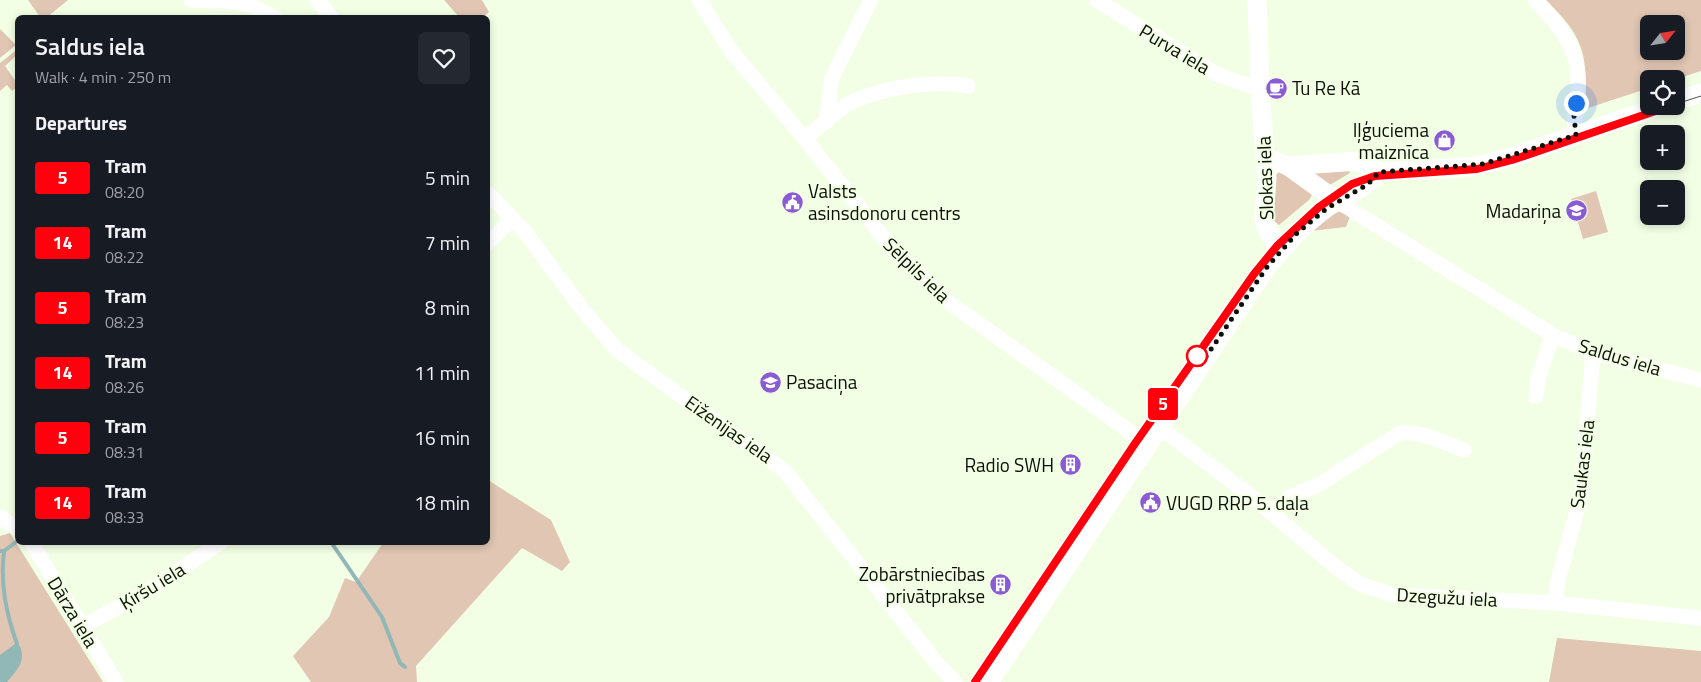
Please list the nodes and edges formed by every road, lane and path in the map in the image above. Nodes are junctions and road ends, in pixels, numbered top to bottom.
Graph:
1 (191, 0) edge
2 (317, 0) edge
3 (699, 0) edge
4 (871, 0) edge
5 (1096, 0) edge
6 (1257, 0) edge
7 (1535, 0) edge
8 (228, 1) edge
9 (269, 15) edge
10 (330, 15) edge
11 (968, 86) dead end
12 (1260, 89) junction
13 (1701, 93) edge
14 (1685, 98) edge
15 (1640, 113) edge
16 (826, 122) junction
17 (1576, 135) junction
18 (805, 139) junction
19 (1266, 157) junction
20 (1288, 166) junction
21 (1379, 172) junction
22 (490, 195) edge
23 (1337, 201) junction
24 (512, 219) junction
25 (490, 241) edge
26 (1281, 250) junction
27 (1553, 335) junction
28 (1594, 353) junction
29 (1701, 380) edge
30 (1536, 396) dead end
31 (1159, 427) junction
32 (1148, 444) junction
33 (1464, 450) dead end
34 (1272, 513) junction
35 (0, 517) edge
36 (15, 527) edge
37 (33, 545) edge
38 (217, 545) edge
39 (1555, 602) junction
40 (1701, 618) edge
41 (82, 627) junction
42 (116, 682) edge
43 (955, 682) edge
44 (989, 682) edge

1 - 8 street
2 - 10 street
3 - 18 street, Sēlpils iela
4 - 16 street
5 - 12 street, Purva iela
6 - 12 street, Slokas iela
7 - 17 street
8 - 9 street
11 - 16 street
12 - 19 street, Slokas iela
13 - 14 street
15 - 17 street
16 - 18 street
17 - 21 street
18 - 32 street, Sēlpils iela
19 - 20 street
19 - 26 street, Slokas iela
20 - 21 street
20 - 23 street
21 - 23 street
22 - 24 street, Eiženijas iela
23 - 26 street
23 - 27 street, Saldus iela
24 - 25 street
24 - 43 street, Eiženijas iela
26 - 31 street
27 - 28 street, Saldus iela
27 - 30 street
28 - 29 street, Saldus iela
28 - 39 street, Saukas iela
31 - 32 street
31 - 34 street, Dzegužu iela
32 - 44 street
33 - 34 street
34 - 39 street, Dzegužu iela
35 - 36 street
37 - 41 street, Dārza iela
38 - 41 street, Ķiršu iela
39 - 40 street, Dzegužu iela
41 - 42 street, Dārza iela

